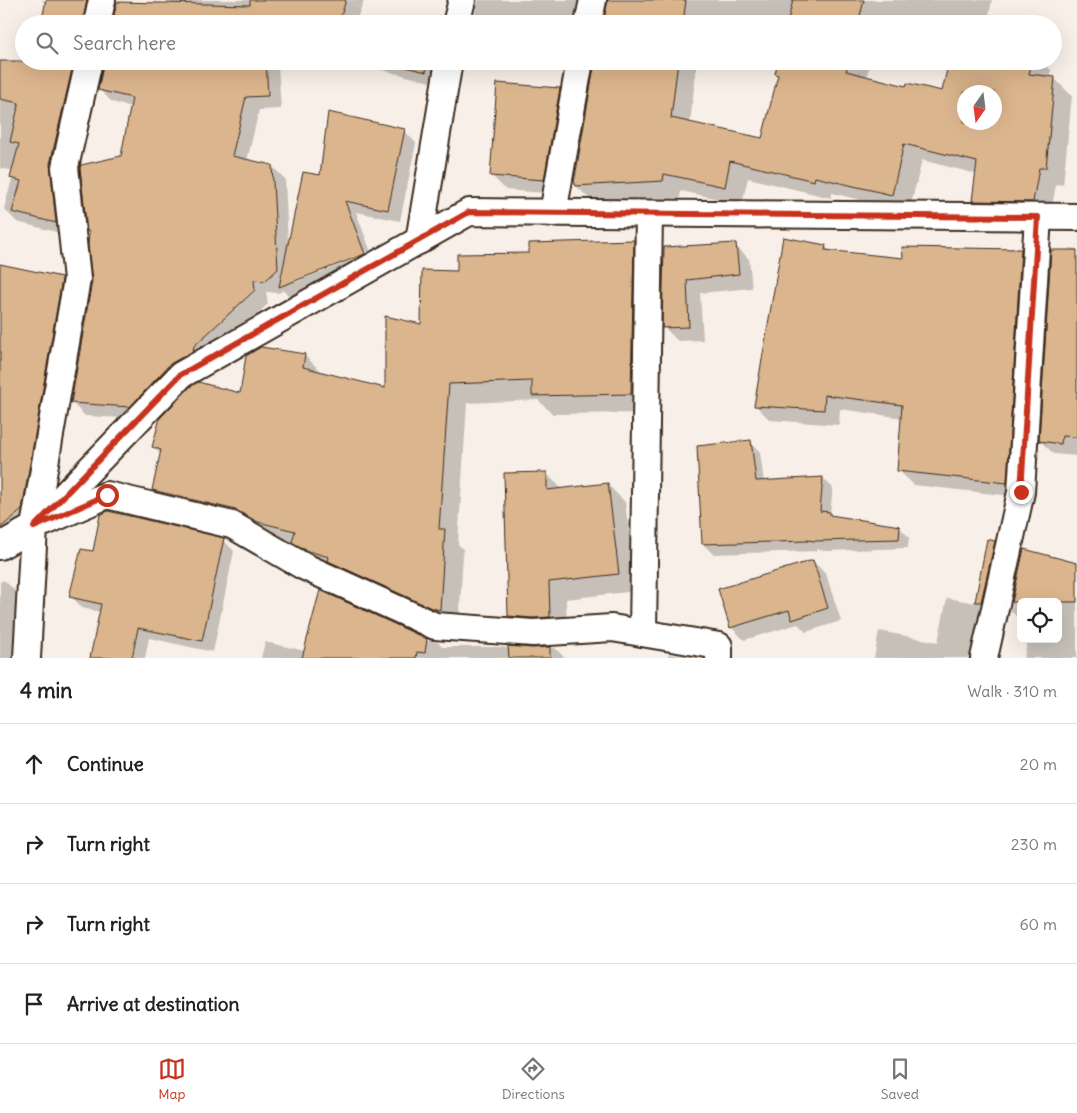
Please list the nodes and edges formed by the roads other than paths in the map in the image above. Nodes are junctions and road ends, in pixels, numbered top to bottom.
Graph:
1 (102, 0) edge
2 (462, 0) edge
3 (593, 0) edge
4 (99, 15) edge
5 (458, 15) edge
6 (590, 15) edge
7 (87, 70) edge
8 (448, 70) edge
9 (578, 70) edge
10 (553, 213) junction
11 (650, 214) junction
12 (1038, 217) junction
13 (1077, 217) edge
14 (419, 241) junction
15 (34, 527) junction
16 (0, 546) edge
17 (643, 633) junction
18 (27, 658) edge
19 (719, 658) edge
20 (984, 658) edge

1 - 4 street
2 - 5 street
3 - 6 street
7 - 15 street
8 - 14 street
9 - 10 street
10 - 11 street
10 - 14 street
11 - 12 street
11 - 17 street
12 - 13 street
12 - 20 street
14 - 15 street
15 - 16 street
15 - 17 street
15 - 18 street
17 - 19 street

